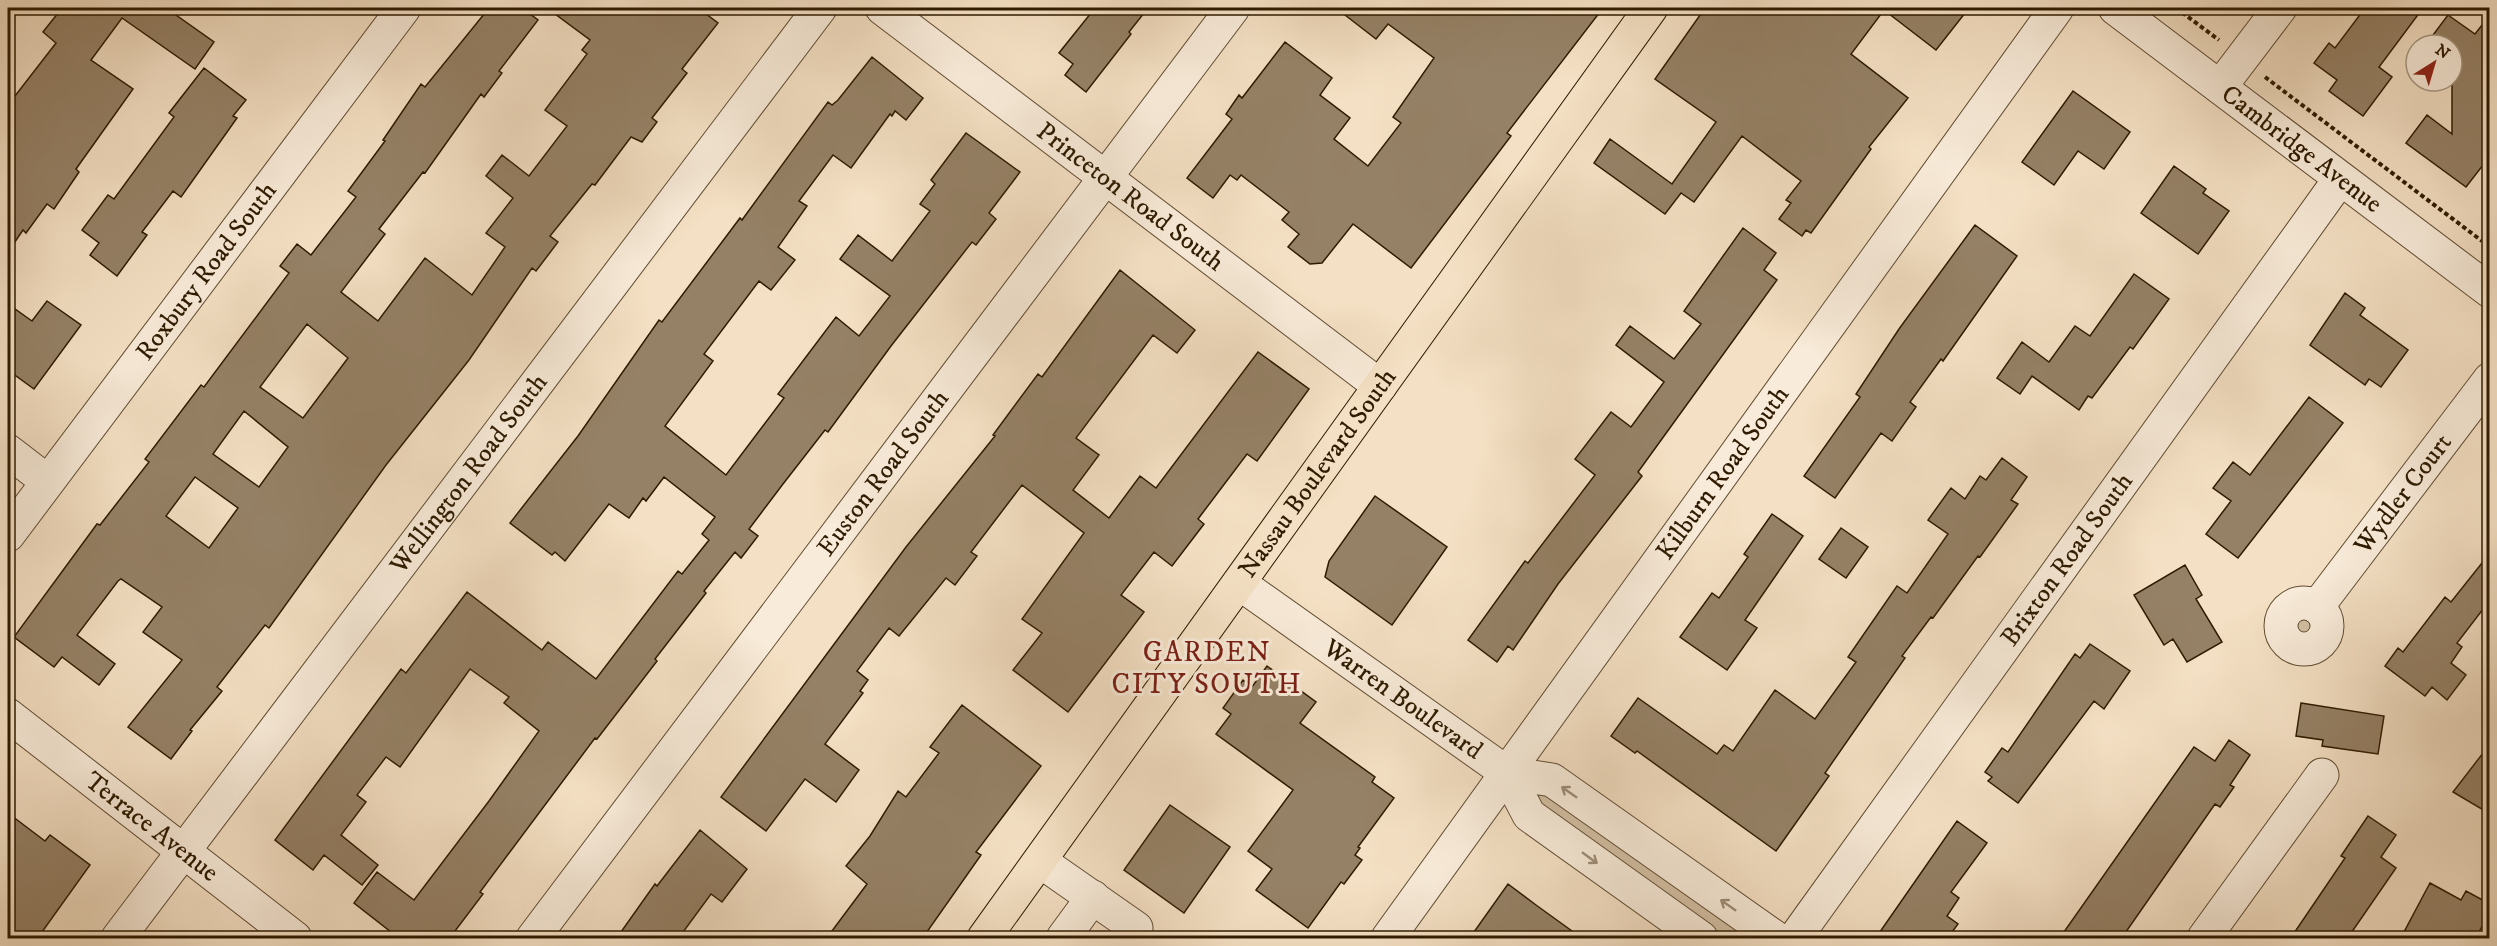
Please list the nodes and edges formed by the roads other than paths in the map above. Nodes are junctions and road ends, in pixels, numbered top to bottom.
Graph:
1 (404, 8) edge
2 (820, 8) edge
3 (882, 8) edge
4 (1233, 8) edge
5 (1650, 8) edge
6 (2057, 8) edge
7 (2115, 8) edge
8 (2280, 8) edge
9 (2220, 87) junction
10 (1105, 177) junction
11 (2340, 179) junction
12 (2487, 285) edge
13 (2490, 379) edge
14 (1380, 386) junction
15 (8, 451) edge
16 (47, 481) junction
17 (8, 535) edge
18 (1239, 583) junction
19 (2317, 607) dead end
20 (8, 716) edge
21 (1507, 773) junction
22 (2322, 775) dead end
23 (184, 852) junction
24 (1040, 861) junction
25 (1093, 897) junction
26 (118, 939) edge
27 (295, 939) edge
28 (533, 939) edge
29 (984, 939) edge
30 (1063, 939) edge
31 (1128, 939) edge
32 (1388, 939) edge
33 (1701, 939) edge
34 (1776, 939) edge
35 (1795, 939) edge
36 (2204, 939) edge

1 - 16 street, Roxbury Road South
2 - 23 street, Wellington Road South
3 - 10 street, Princeton Road South
4 - 10 street, Euston Road South
5 - 14 main road, Nassau Boulevard South
6 - 21 street, Kilburn Road South
7 - 9 street, Cambridge Avenue
8 - 9 street
9 - 11 street, Cambridge Avenue
10 - 14 street, Princeton Road South
10 - 28 street, Euston Road South
11 - 12 street, Cambridge Avenue
11 - 35 street, Brixton Road South
13 - 19 street, Wydler Court
14 - 18 main road, Nassau Boulevard South
15 - 16 street
16 - 17 street, Roxbury Road South
18 - 21 street, Warren Boulevard
18 - 24 main road, Nassau Boulevard South
20 - 23 street, Terrace Avenue
21 - 32 street, Kilburn Road South
21 -> 33 street, Warren Boulevard
34 -> 21 street, Warren Boulevard
22 - 36 street
23 - 26 street, Wellington Road South
23 - 27 street, Terrace Avenue
24 - 25 street
24 - 29 main road, Nassau Boulevard South
25 - 30 street
25 - 31 street

